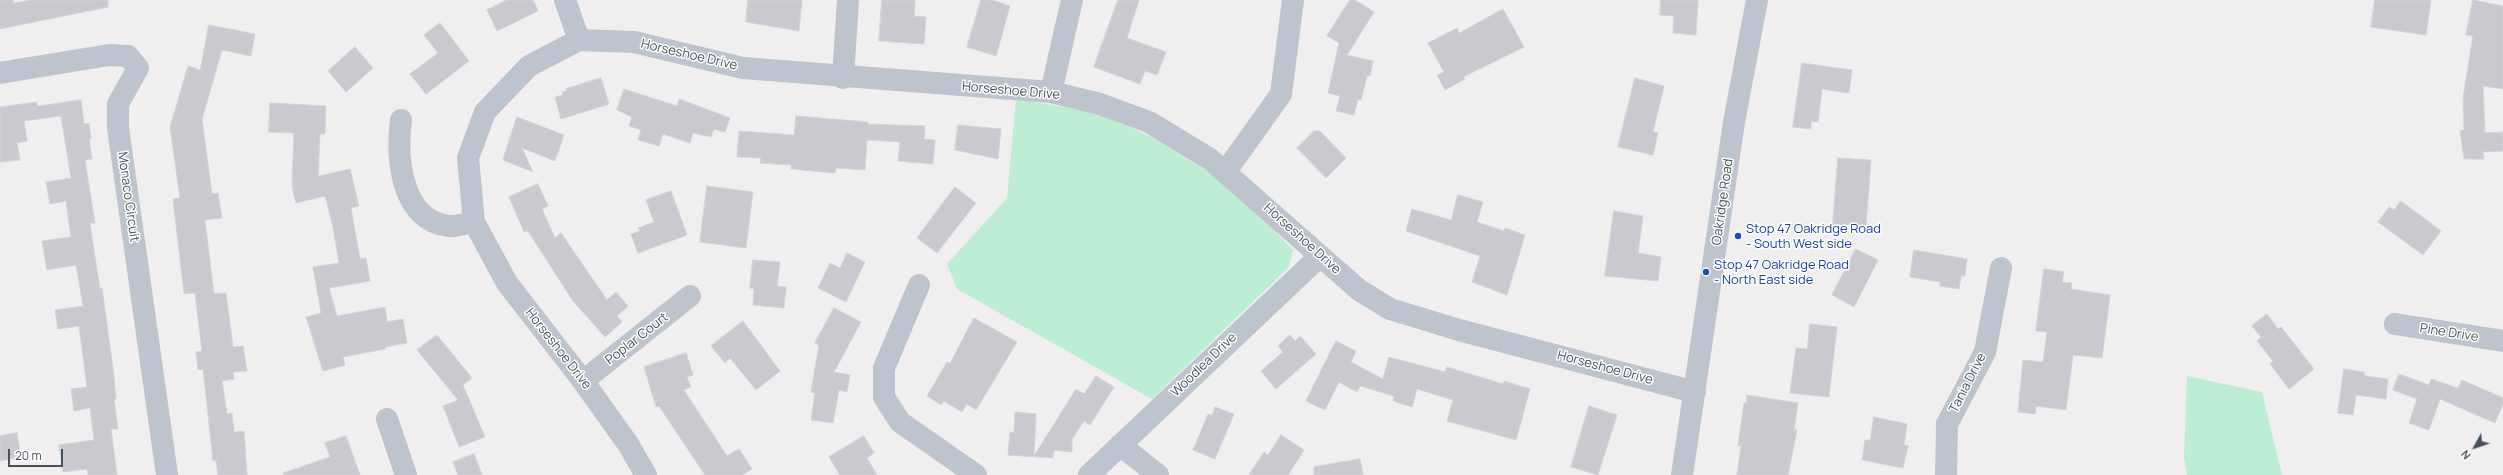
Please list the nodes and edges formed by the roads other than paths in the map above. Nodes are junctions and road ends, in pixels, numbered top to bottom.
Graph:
1 (565, 0) edge
2 (848, 0) edge
3 (1072, 0) edge
4 (1293, 0) edge
5 (1757, 0) edge
6 (579, 40) junction
7 (0, 73) edge
8 (844, 78) junction
9 (1050, 92) junction
10 (401, 120) dead end
11 (1226, 171) junction
12 (474, 222) junction
13 (1320, 256) junction
14 (2001, 268) dead end
15 (920, 285) dead end
16 (690, 296) dead end
17 (2395, 324) dead end
18 (2503, 341) edge
19 (583, 381) junction
20 (1695, 392) junction
21 (387, 419) dead end
22 (1120, 445) junction
23 (167, 475) edge
24 (406, 475) edge
25 (646, 475) edge
26 (976, 475) edge
27 (1089, 475) edge
28 (1158, 475) edge
29 (1682, 475) edge
30 (1946, 475) edge

1 - 6 street
2 - 8 street
3 - 9 street
4 - 11 street
5 - 20 street, Oakridge Road
6 - 8 street, Horseshoe Drive
6 - 12 street, Horseshoe Drive
7 - 23 street, Monaco Circuit
8 - 9 street, Horseshoe Drive
9 - 11 street, Horseshoe Drive
10 - 12 street
11 - 13 street, Horseshoe Drive
12 - 19 street, Horseshoe Drive
13 - 20 street, Horseshoe Drive
13 - 22 street, Woodlea Drive
14 - 30 street, Tania Drive
15 - 26 street
16 - 19 street, Poplar Court
17 - 18 street, Pine Drive
19 - 25 street, Horseshoe Drive
20 - 29 street, Oakridge Road
21 - 24 street
22 - 27 street, Woodlea Drive
22 - 28 street

